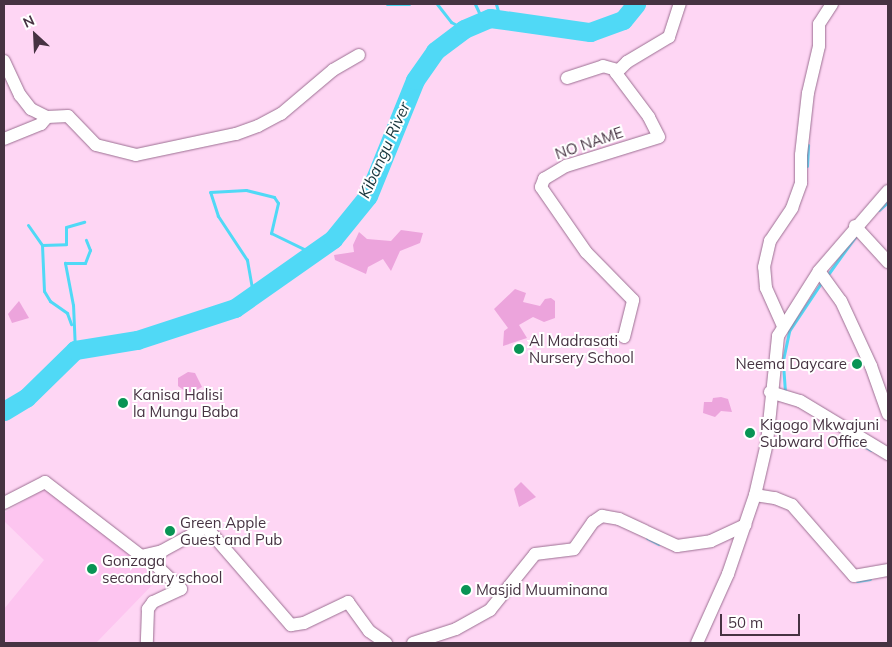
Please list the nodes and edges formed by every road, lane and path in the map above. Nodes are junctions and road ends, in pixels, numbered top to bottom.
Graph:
1 (680, 4) edge
2 (832, 4) edge
3 (359, 55) dead end
4 (4, 61) edge
5 (617, 70) junction
6 (567, 78) dead end
7 (47, 116) junction
8 (4, 139) edge
9 (888, 191) edge
10 (855, 226) junction
11 (888, 262) edge
12 (818, 271) junction
13 (782, 326) junction
14 (624, 336) dead end
15 (770, 392) junction
16 (888, 414) edge
17 (888, 454) edge
18 (755, 495) junction
19 (4, 503) edge
20 (746, 525) junction
21 (144, 556) junction
22 (888, 570) edge
23 (147, 643) edge
24 (386, 643) edge
25 (413, 643) edge
26 (698, 643) edge

1 - 5 street
2 - 13 street
3 - 7 street
4 - 7 street
5 - 6 street
5 - 14 street, NO NAME
7 - 8 street
9 - 10 street
10 - 11 street
10 - 12 street
12 - 13 street
12 - 16 street
13 - 15 street
15 - 17 street
15 - 18 street
18 - 20 street
18 - 22 street
19 - 21 street
20 - 25 street
20 - 26 street
21 - 23 street
21 - 24 street

